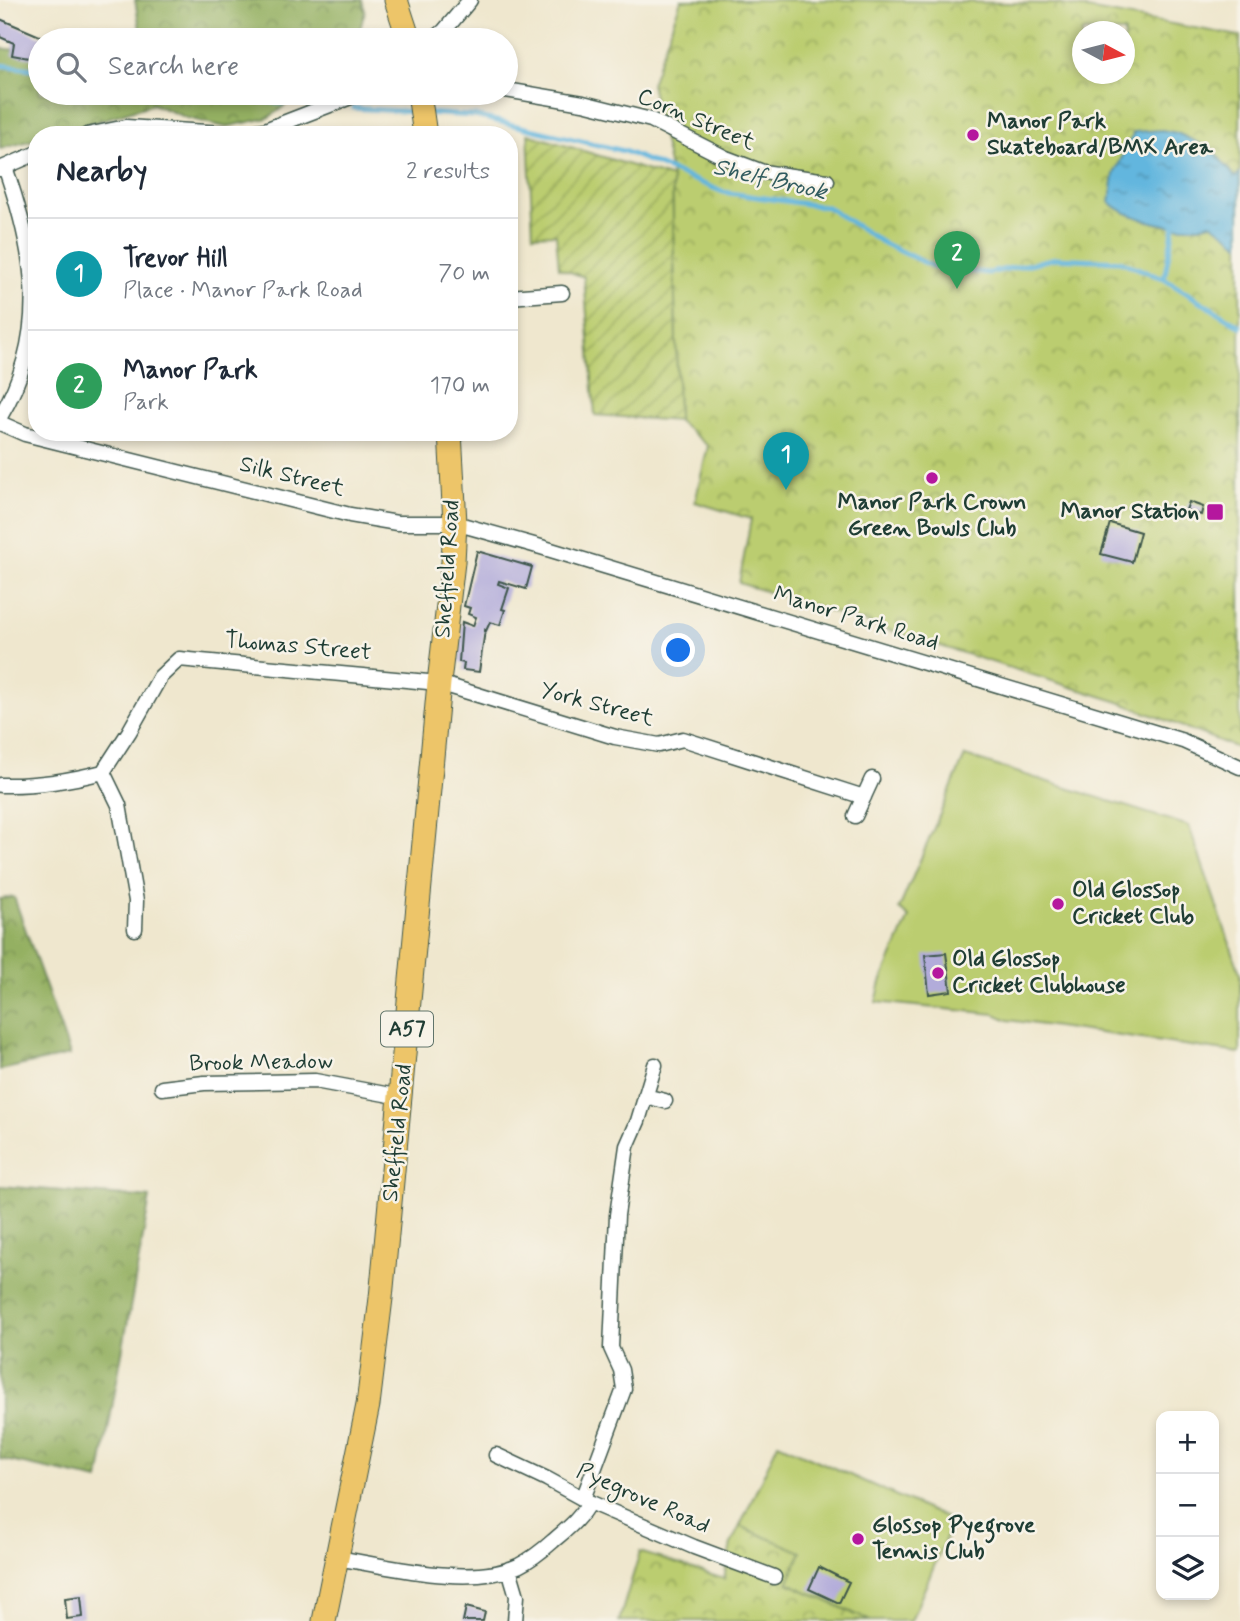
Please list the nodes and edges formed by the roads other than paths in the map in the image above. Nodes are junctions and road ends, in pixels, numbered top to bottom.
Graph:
1 (396, 0) edge
2 (470, 0) edge
3 (405, 28) edge
4 (447, 28) edge
5 (518, 92) edge
6 (331, 105) edge
7 (420, 105) edge
8 (278, 126) edge
9 (424, 126) edge
10 (28, 157) edge
11 (3, 168) edge
12 (827, 181) dead end
13 (28, 248) edge
14 (562, 293) dead end
15 (518, 296) edge
16 (28, 351) edge
17 (0, 417) edge
18 (0, 423) edge
19 (28, 435) edge
20 (53, 441) edge
21 (450, 441) edge
22 (455, 523) junction
23 (439, 683) junction
24 (1240, 767) edge
25 (103, 772) junction
26 (872, 779) dead end
27 (0, 785) edge
28 (864, 797) junction
29 (855, 817) dead end
30 (135, 929) dead end
31 (654, 1065) dead end
32 (162, 1088) dead end
33 (645, 1096) junction
34 (401, 1097) junction
35 (665, 1101) dead end
36 (496, 1455) dead end
37 (586, 1500) junction
38 (337, 1558) junction
39 (509, 1569) junction
40 (774, 1577) dead end
41 (324, 1621) edge
42 (515, 1621) edge

1 - 3 main road
2 - 4 street
5 - 12 street, Corn Street
6 - 8 street
7 - 9 main road
10 - 11 street
11 - 13 street
14 - 15 street
16 - 17 street
18 - 19 street, Silk Street
20 - 22 street, Silk Street
21 - 22 main road, Sheffield Road / A57
22 - 23 main road, Sheffield Road / A57
22 - 24 street, Manor Park Road
23 - 25 street, Thomas Street
23 - 28 street, York Street
23 - 34 main road, Sheffield Road / A57
25 - 27 street
25 - 30 street
26 - 28 street
28 - 29 street
31 - 33 street
32 - 34 street, Brook Meadow
33 - 35 street
33 - 37 street
34 - 38 main road, Sheffield Road / A57
36 - 37 street, Pyegrove Road
37 - 39 street
37 - 40 street, Pyegrove Road
38 - 39 street
38 - 41 main road, Sheffield Road / A57
39 - 42 street

